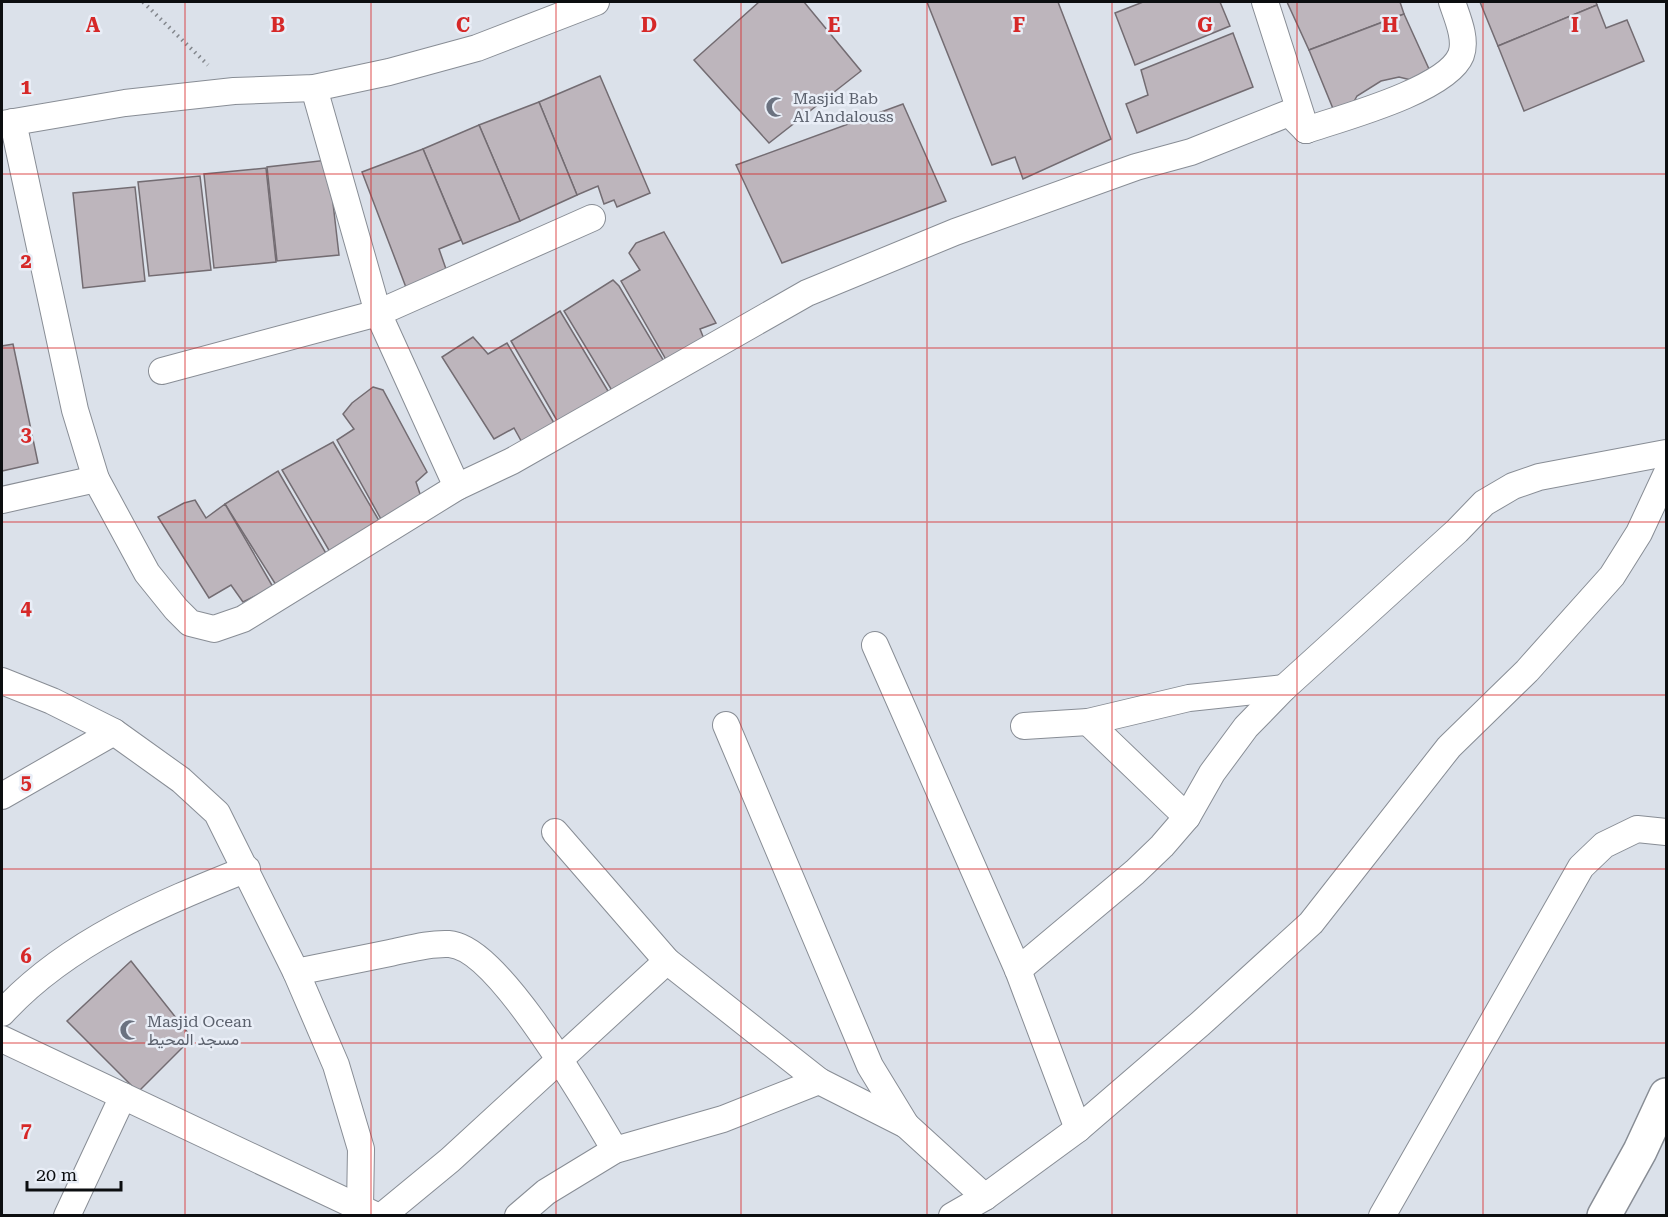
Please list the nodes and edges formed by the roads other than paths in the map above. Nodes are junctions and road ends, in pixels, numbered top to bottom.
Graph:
1 (596, 2) edge
2 (1265, 2) edge
3 (1452, 2) edge
4 (314, 88) junction
5 (8, 123) edge
6 (1306, 130) junction
7 (592, 218) dead end
8 (378, 314) junction
9 (162, 371) dead end
10 (1666, 453) edge
11 (1666, 475) edge
12 (96, 479) junction
13 (457, 487) junction
14 (2, 500) edge
15 (875, 645) dead end
16 (2, 681) edge
17 (1284, 687) junction
18 (1088, 722) junction
19 (726, 725) dead end
20 (1024, 726) dead end
21 (114, 732) junction
22 (2, 796) edge
23 (1188, 817) junction
24 (1666, 831) edge
25 (555, 832) dead end
26 (247, 869) junction
27 (667, 961) junction
28 (1018, 970) junction
29 (296, 972) junction
30 (2, 1013) edge
31 (2, 1039) edge
32 (560, 1059) junction
33 (819, 1081) junction
34 (1666, 1095) edge
35 (123, 1096) junction
36 (906, 1125) junction
37 (1078, 1129) junction
38 (615, 1150) junction
39 (985, 1197) junction
40 (369, 1213) edge
41 (67, 1215) edge
42 (518, 1215) edge
43 (952, 1215) edge
44 (1382, 1215) edge
45 (1604, 1215) edge

1 - 4 street
2 - 6 street
3 - 6 street
4 - 5 street
4 - 8 street
5 - 12 street
6 - 13 street
7 - 8 street
8 - 9 street
8 - 13 street
10 - 17 street
11 - 37 street
12 - 13 street
12 - 14 street
15 - 28 street
16 - 21 street
17 - 18 street
17 - 23 street
18 - 20 street
18 - 23 street
19 - 36 street
21 - 22 street
21 - 26 street
23 - 28 street
24 - 44 street
25 - 27 street
26 - 29 street
26 - 30 street
27 - 32 street
27 - 33 street
28 - 37 street
29 - 32 street
29 - 40 street
31 - 35 street
32 - 38 street
32 - 40 street
33 - 36 street
33 - 38 street
34 - 45 street
35 - 40 street
35 - 41 street
36 - 39 street
37 - 39 street
38 - 42 street
39 - 43 street

